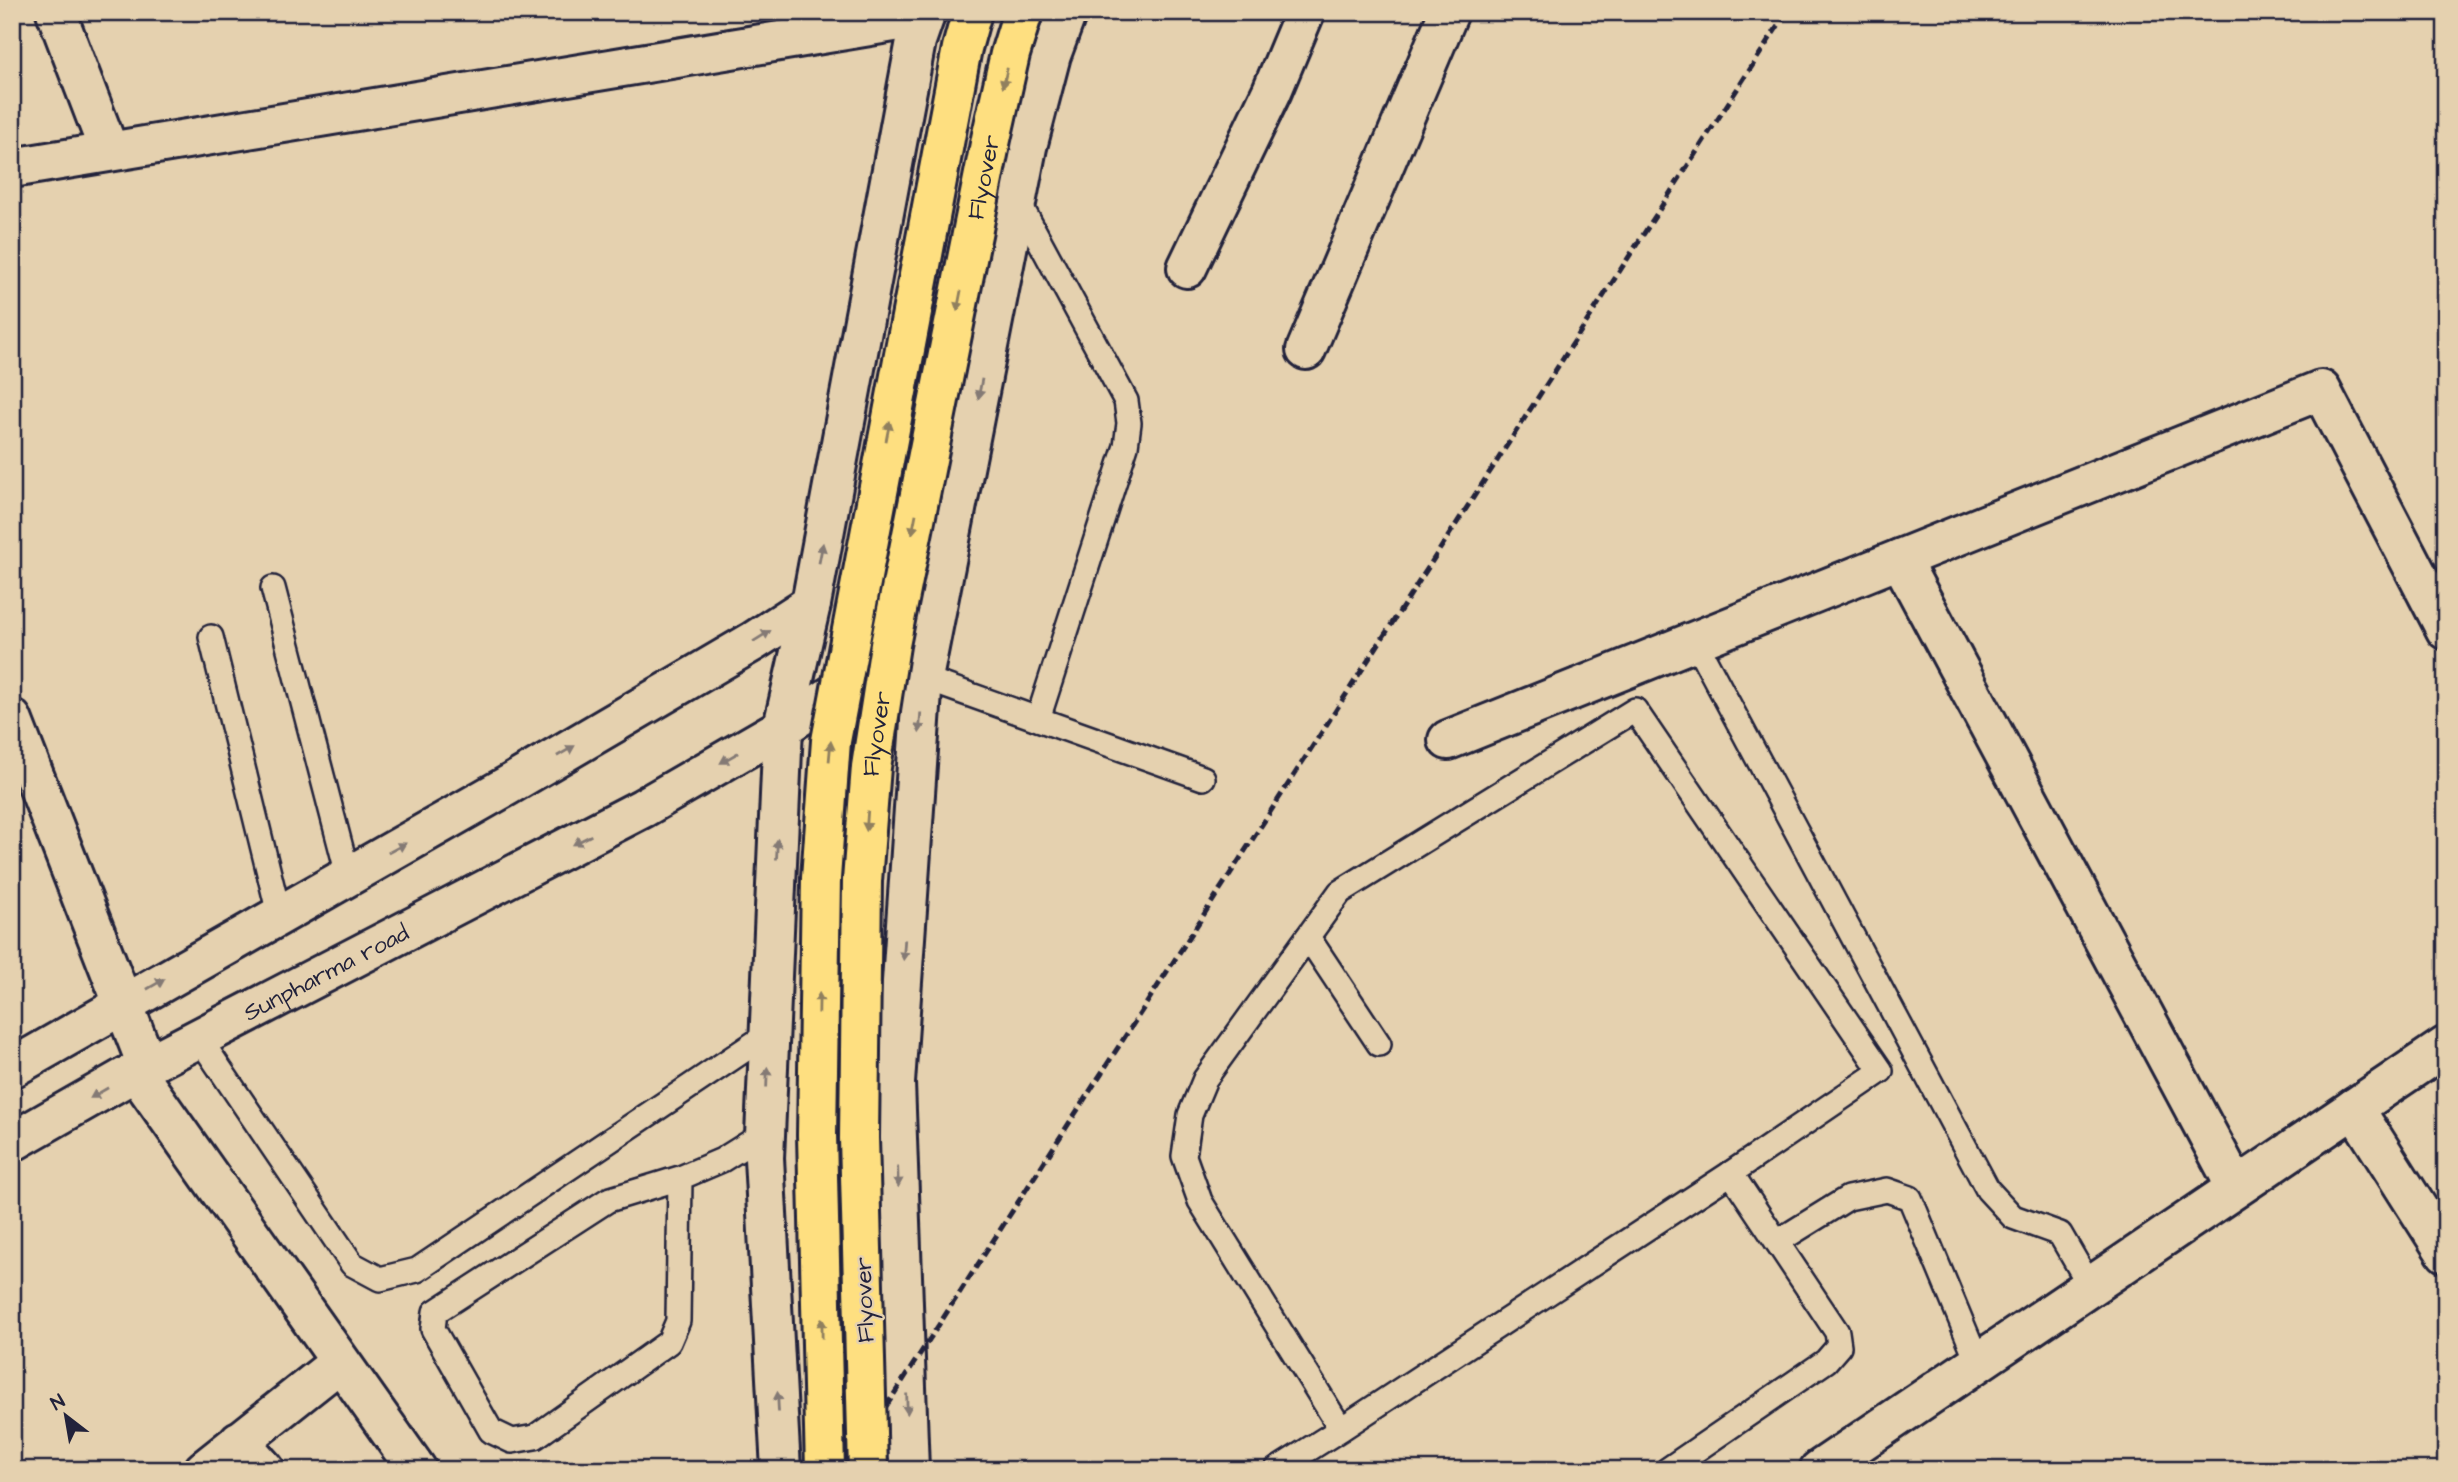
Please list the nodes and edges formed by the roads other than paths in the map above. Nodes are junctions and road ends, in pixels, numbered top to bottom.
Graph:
1 (56, 12) edge
2 (972, 12) edge
3 (1023, 12) edge
4 (1067, 12) edge
5 (1306, 12) edge
6 (1449, 12) edge
7 (925, 15) edge
8 (109, 151) junction
9 (12, 168) edge
10 (1017, 199) junction
11 (1187, 268) dead end
12 (1306, 350) dead end
13 (1900, 559) junction
14 (273, 588) dead end
15 (811, 604) junction
16 (2446, 630) edge
17 (932, 631) junction
18 (211, 637) dead end
19 (1695, 641) junction
20 (923, 678) junction
21 (1038, 719) junction
22 (14, 727) edge
23 (783, 727) junction
24 (1448, 740) dead end
25 (1203, 778) dead end
26 (348, 876) junction
27 (279, 914) junction
28 (1308, 937) junction
29 (124, 1003) junction
30 (768, 1034) junction
31 (199, 1038) junction
32 (1379, 1044) dead end
33 (2446, 1046) edge
34 (12, 1068) edge
35 (142, 1068) junction
36 (2354, 1108) junction
37 (765, 1133) junction
38 (12, 1142) edge
39 (1731, 1173) junction
40 (680, 1178) junction
41 (2236, 1187) junction
42 (1777, 1242) junction
43 (2446, 1253) edge
44 (2090, 1286) junction
45 (341, 1362) junction
46 (1978, 1362) junction
47 (1340, 1429) junction
48 (239, 1441) junction
49 (204, 1470) edge
50 (265, 1470) edge
51 (417, 1470) edge
52 (781, 1470) edge
53 (825, 1470) edge
54 (868, 1470) edge
55 (909, 1470) edge
56 (1276, 1470) edge
57 (1667, 1470) edge
58 (1819, 1470) edge

1 - 8 street
53 -> 2 main road, Flyover, bridge
3 -> 54 main road, Flyover, bridge
4 - 10 street
5 - 11 street
6 - 12 street
7 - 8 street
15 -> 7 street
8 - 9 street
10 -> 17 street
10 - 21 lane
13 - 16 street
13 - 19 street
13 - 41 street
14 - 26 lane
15 - 23 street
26 -> 15 street
17 - 20 street
17 - 23 street, Sunpharma road
18 - 27 lane
19 - 24 street
19 - 44 lane
20 - 21 lane
20 -> 55 street
21 - 25 lane
22 - 29 street
30 -> 23 street
23 -> 31 street, Sunpharma road
26 - 27 street
29 -> 27 street
28 - 32 lane
28 - 39 lane
28 - 47 lane
29 - 34 street
29 - 35 street
30 - 31 lane
37 -> 30 street
31 - 35 street, Sunpharma road
33 - 36 street
35 -> 38 street, Sunpharma road
35 - 45 street
36 - 41 street
36 - 43 street
37 - 40 lane
52 -> 37 street
39 - 42 lane
39 - 47 lane
40 - 40 lane
41 - 44 street
42 - 46 lane
42 - 57 lane
44 - 46 street
45 - 48 street
45 - 51 street
46 - 58 street
47 - 56 lane
48 - 49 street
48 - 50 street

